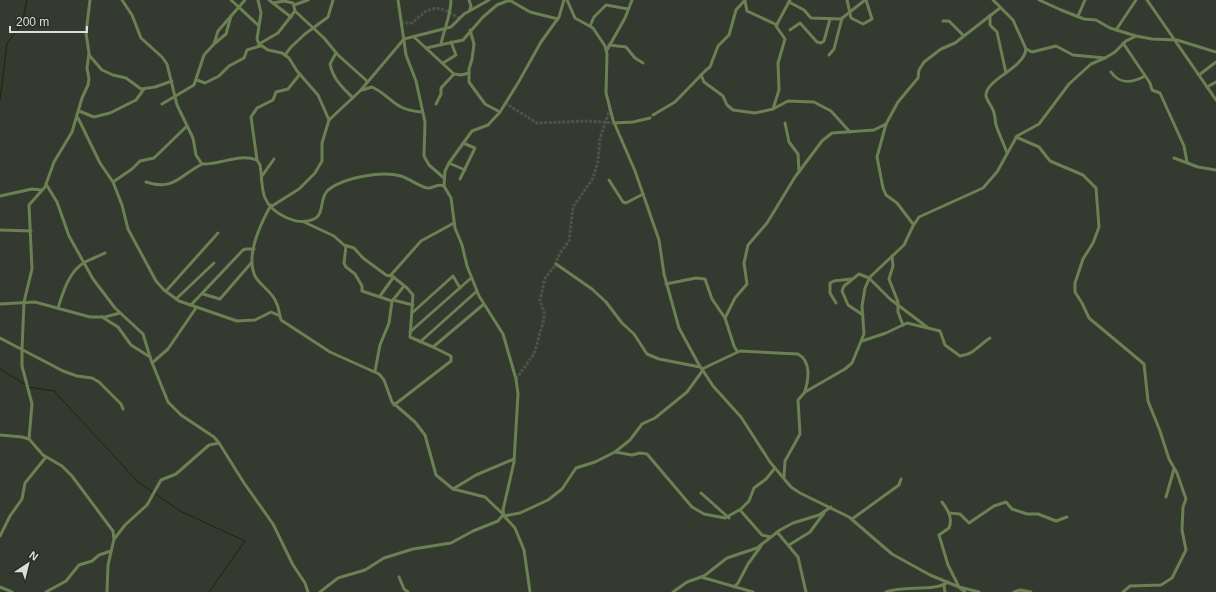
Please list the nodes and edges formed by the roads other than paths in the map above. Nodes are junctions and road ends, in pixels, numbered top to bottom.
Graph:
1 (90, 0) edge
2 (122, 0) edge
3 (231, 0) edge
4 (245, 0) edge
5 (258, 0) edge
6 (269, 0) edge
7 (308, 0) edge
8 (333, 0) edge
9 (398, 0) edge
10 (451, 0) edge
11 (469, 0) edge
12 (489, 0) edge
13 (565, 0) edge
14 (632, 0) edge
15 (745, 0) edge
16 (848, 0) edge
17 (866, 0) edge
18 (994, 0) edge
19 (1039, 0) edge
20 (1085, 0) edge
21 (1136, 0) edge
22 (1146, 0) edge
23 (790, 1) edge
24 (273, 3) junction
25 (294, 5) junction
26 (238, 7) junction
27 (1000, 8) junction
28 (470, 10) junction
29 (628, 10) junction
30 (295, 11) junction
31 (849, 12) junction
32 (232, 14) junction
33 (990, 15) junction
34 (1078, 16) junction
35 (291, 17) junction
36 (842, 18) junction
37 (558, 19) junction
38 (830, 19) junction
39 (943, 21) dead end
40 (258, 25) junction
41 (777, 25) junction
42 (590, 26) junction
43 (314, 27) junction
44 (443, 30) junction
45 (470, 30) junction
46 (790, 30) dead end
47 (1116, 30) junction
48 (963, 35) junction
49 (1136, 36) junction
50 (414, 37) junction
51 (404, 39) junction
52 (1174, 40) junction
53 (451, 42) junction
54 (1123, 43) junction
55 (214, 44) junction
56 (440, 44) junction
57 (259, 45) junction
58 (609, 45) junction
59 (426, 48) junction
60 (1026, 49) junction
61 (606, 51) junction
62 (1032, 52) junction
63 (1216, 52) edge
64 (336, 53) junction
65 (829, 54) dead end
66 (89, 55) junction
67 (285, 55) junction
68 (1023, 57) junction
69 (1105, 58) junction
70 (1216, 62) edge
71 (443, 63) junction
72 (643, 63) dead end
73 (1111, 72) dead end
74 (469, 73) junction
75 (1006, 73) junction
76 (300, 74) junction
77 (454, 74) junction
78 (701, 75) junction
79 (1199, 75) junction
80 (1145, 76) junction
81 (197, 80) junction
82 (172, 81) junction
83 (367, 81) junction
84 (1216, 82) edge
85 (1207, 87) junction
86 (144, 89) junction
87 (360, 91) junction
88 (175, 97) junction
89 (353, 98) junction
90 (1216, 100) edge
91 (162, 104) dead end
92 (436, 104) dead end
93 (773, 109) junction
94 (79, 112) junction
95 (422, 112) junction
96 (500, 112) junction
97 (653, 114) dead end
98 (78, 118) junction
99 (650, 118) dead end
100 (329, 120) junction
101 (614, 123) junction
102 (785, 123) dead end
103 (886, 124) junction
104 (186, 126) junction
105 (850, 132) junction
106 (1016, 137) junction
107 (463, 143) junction
108 (1007, 154) junction
109 (1174, 158) dead end
110 (257, 160) junction
111 (274, 160) dead end
112 (1187, 162) junction
113 (449, 163) junction
114 (202, 164) junction
115 (465, 170) junction
116 (1216, 170) edge
117 (799, 172) junction
118 (262, 176) junction
119 (444, 178) junction
120 (460, 179) dead end
121 (609, 180) dead end
122 (113, 182) junction
123 (146, 182) dead end
124 (46, 184) junction
125 (444, 186) junction
126 (42, 190) junction
127 (643, 194) junction
128 (0, 196) edge
129 (271, 206) junction
130 (304, 222) junction
131 (454, 223) junction
132 (914, 224) junction
133 (0, 230) edge
134 (31, 231) junction
135 (218, 233) dead end
136 (346, 246) junction
137 (254, 249) junction
138 (105, 253) dead end
139 (892, 256) junction
140 (84, 262) junction
141 (252, 262) junction
142 (214, 263) dead end
143 (556, 264) dead end
144 (392, 277) junction
145 (472, 278) junction
146 (869, 278) junction
147 (852, 279) junction
148 (666, 284) junction
149 (404, 286) junction
150 (460, 288) junction
151 (166, 291) junction
152 (476, 291) junction
153 (203, 294) junction
154 (380, 296) junction
155 (176, 299) junction
156 (392, 300) junction
157 (24, 302) junction
158 (836, 303) dead end
159 (0, 304) edge
160 (484, 304) junction
161 (898, 304) junction
162 (191, 305) junction
163 (413, 306) junction
164 (58, 308) junction
165 (196, 308) junction
166 (120, 313) junction
167 (412, 313) junction
168 (864, 315) junction
169 (280, 316) junction
170 (102, 317) junction
171 (725, 318) junction
172 (903, 325) junction
173 (928, 328) junction
174 (410, 332) junction
175 (0, 338) edge
176 (990, 338) dead end
177 (862, 341) junction
178 (420, 342) junction
179 (433, 347) junction
180 (22, 349) junction
181 (737, 352) junction
182 (150, 357) junction
183 (152, 363) junction
184 (702, 369) junction
185 (375, 371) junction
186 (805, 392) junction
187 (394, 404) junction
188 (123, 409) dead end
189 (0, 436) edge
190 (30, 440) junction
191 (219, 443) junction
192 (615, 452) junction
193 (46, 457) junction
194 (514, 459) junction
195 (775, 468) junction
196 (1174, 468) junction
197 (784, 477) junction
198 (901, 479) dead end
199 (453, 489) junction
200 (701, 493) dead end
201 (1166, 497) dead end
202 (942, 502) dead end
203 (831, 507) junction
204 (740, 510) junction
205 (825, 512) junction
206 (949, 513) junction
207 (504, 515) junction
208 (729, 518) junction
209 (1067, 518) dead end
210 (852, 519) junction
211 (777, 532) junction
212 (0, 536) edge
213 (770, 538) junction
214 (114, 539) junction
215 (762, 545) junction
216 (789, 545) junction
217 (111, 551) junction
218 (399, 577) dead end
219 (701, 577) junction
220 (948, 582) junction
221 (738, 583) junction
222 (944, 586) junction
223 (0, 587) edge
224 (734, 587) junction
225 (959, 587) junction
226 (739, 588) junction
227 (12, 592) edge
228 (46, 592) edge
229 (107, 592) edge
230 (308, 592) edge
231 (320, 592) edge
232 (408, 592) edge
233 (530, 592) edge
234 (673, 592) edge
235 (753, 592) edge
236 (806, 592) edge
237 (886, 592) edge
238 (945, 592) edge
239 (965, 592) edge
240 (979, 592) edge
241 (1014, 592) edge
242 (1031, 592) edge
243 (1123, 592) edge

1 - 66 street
2 - 82 street
3 - 26 street
4 - 26 street
5 - 40 street
6 - 24 street
7 - 25 street
8 - 43 street
9 - 51 street
10 - 44 street
11 - 28 street
12 - 28 street
13 - 37 street
13 - 42 street
14 - 29 street
15 - 41 street
15 - 78 street
16 - 31 street
17 - 31 street
17 - 31 street
18 - 27 street
19 - 34 street
20 - 34 street
21 - 47 street
22 - 52 street
23 - 38 street
23 - 41 street
24 - 25 street
24 - 35 street
25 - 30 street
26 - 32 street
26 - 40 street
27 - 33 street
27 - 60 street
28 - 44 street
29 - 42 street
29 - 58 street
30 - 35 street
30 - 43 street
31 - 36 street
32 - 55 street
32 - 55 street
33 - 48 street
33 - 75 street
34 - 47 street
35 - 57 street
36 - 38 street
36 - 65 street
37 - 45 street
37 - 96 street
38 - 46 street
39 - 48 street
40 - 57 street
41 - 93 street
42 - 61 street
43 - 64 street
43 - 67 street
44 - 50 street
44 - 56 street
45 - 53 street
45 - 74 street
47 - 49 street
48 - 103 street
49 - 52 street
49 - 54 street
50 - 51 street
50 - 59 street
51 - 83 street
51 - 95 street
52 - 63 street
52 - 79 street
53 - 56 street
53 - 71 street
54 - 69 street
54 - 80 street
55 - 81 street
56 - 59 street
57 - 67 street
57 - 81 street
58 - 61 street
58 - 72 street
59 - 71 street
60 - 62 street
60 - 68 street
61 - 101 street
62 - 68 street
62 - 69 street
64 - 83 street
64 - 89 street
66 - 86 street
66 - 94 street
67 - 76 street
68 - 75 street
69 - 106 street
70 - 79 street
71 - 77 street
73 - 80 street
74 - 77 street
74 - 96 street
75 - 108 street
76 - 100 street
76 - 110 street
77 - 92 street
78 - 93 street
78 - 97 street
79 - 85 street
80 - 112 street
81 - 88 street
82 - 86 street
82 - 88 street
83 - 87 street
84 - 85 street
85 - 90 street
86 - 94 street
87 - 89 street
87 - 95 street
88 - 91 street
88 - 104 street
89 - 100 street
93 - 105 street
94 - 98 street
95 - 119 street
96 - 107 street
98 - 122 street
98 - 124 street
99 - 101 street
100 - 129 street
101 - 127 street
102 - 117 street
103 - 105 street
103 - 132 street
104 - 114 street
104 - 122 street
105 - 117 street
106 - 108 street
106 - 196 street
107 - 113 street
107 - 115 street
108 - 132 street
109 - 112 street
110 - 114 street
110 - 118 street
111 - 118 street
112 - 116 street
113 - 115 street
113 - 119 street
114 - 123 street
115 - 120 street
117 - 171 street
118 - 129 street
119 - 125 street
121 - 127 street
122 - 151 street
124 - 126 street
124 - 140 street
125 - 130 street
125 - 131 street
126 - 128 street
126 - 134 street
127 - 148 street
129 - 130 street
129 - 137 street
130 - 136 street
131 - 144 street
131 - 145 street
132 - 139 street
133 - 134 street
134 - 157 street
135 - 151 street
136 - 144 street
136 - 154 street
137 - 141 street
137 - 153 street
138 - 140 street
139 - 146 street
139 - 161 street
140 - 164 street
140 - 166 street
141 - 153 street
141 - 169 street
142 - 155 street
143 - 184 street
144 - 149 street
144 - 154 street
145 - 150 street
145 - 152 street
146 - 147 street
146 - 161 street
146 - 168 street
147 - 158 street
147 - 168 street
148 - 171 street
148 - 184 street
149 - 156 street
149 - 163 street
150 - 167 street
150 - 174 street
151 - 155 street
152 - 160 street
152 - 178 street
153 - 162 street
154 - 156 street
155 - 162 street
156 - 163 street
156 - 185 street
157 - 159 street
157 - 164 street
157 - 180 street
160 - 179 street
160 - 194 street
161 - 172 street
161 - 173 street
162 - 165 street
163 - 167 street
164 - 170 street
165 - 169 street
165 - 183 street
166 - 170 street
166 - 182 street
167 - 174 street
168 - 177 street
169 - 185 street
170 - 182 street
171 - 181 street
172 - 173 street
172 - 177 street
173 - 176 street
174 - 178 street
175 - 180 street
177 - 186 street
178 - 179 street
179 - 187 street
180 - 188 street
180 - 190 street
181 - 184 street
181 - 186 street
182 - 183 street
183 - 191 street
184 - 192 street
184 - 195 street
185 - 187 street
186 - 197 street
187 - 199 street
189 - 190 street
190 - 193 street
191 - 214 street
191 - 230 street
192 - 207 street
192 - 208 street
193 - 212 street
193 - 214 street
194 - 199 street
194 - 207 street
195 - 197 street
195 - 204 street
196 - 201 street
196 - 243 street
197 - 203 street
198 - 210 street
199 - 207 street
200 - 208 street
202 - 206 street
203 - 205 street
203 - 210 street
204 - 208 street
204 - 213 street
205 - 211 street
205 - 216 street
206 - 209 street
206 - 225 street
207 - 231 street
207 - 233 street
210 - 220 street
211 - 213 street
211 - 216 street
213 - 215 street
214 - 217 street
215 - 219 street
215 - 221 street
216 - 236 street
217 - 228 street
217 - 229 street
218 - 232 street
219 - 224 street
219 - 234 street
220 - 222 street
220 - 225 street
221 - 224 street
221 - 226 street
222 - 237 street
222 - 238 street
223 - 227 street
224 - 226 street
225 - 239 street
225 - 240 street
226 - 235 street
241 - 242 street

